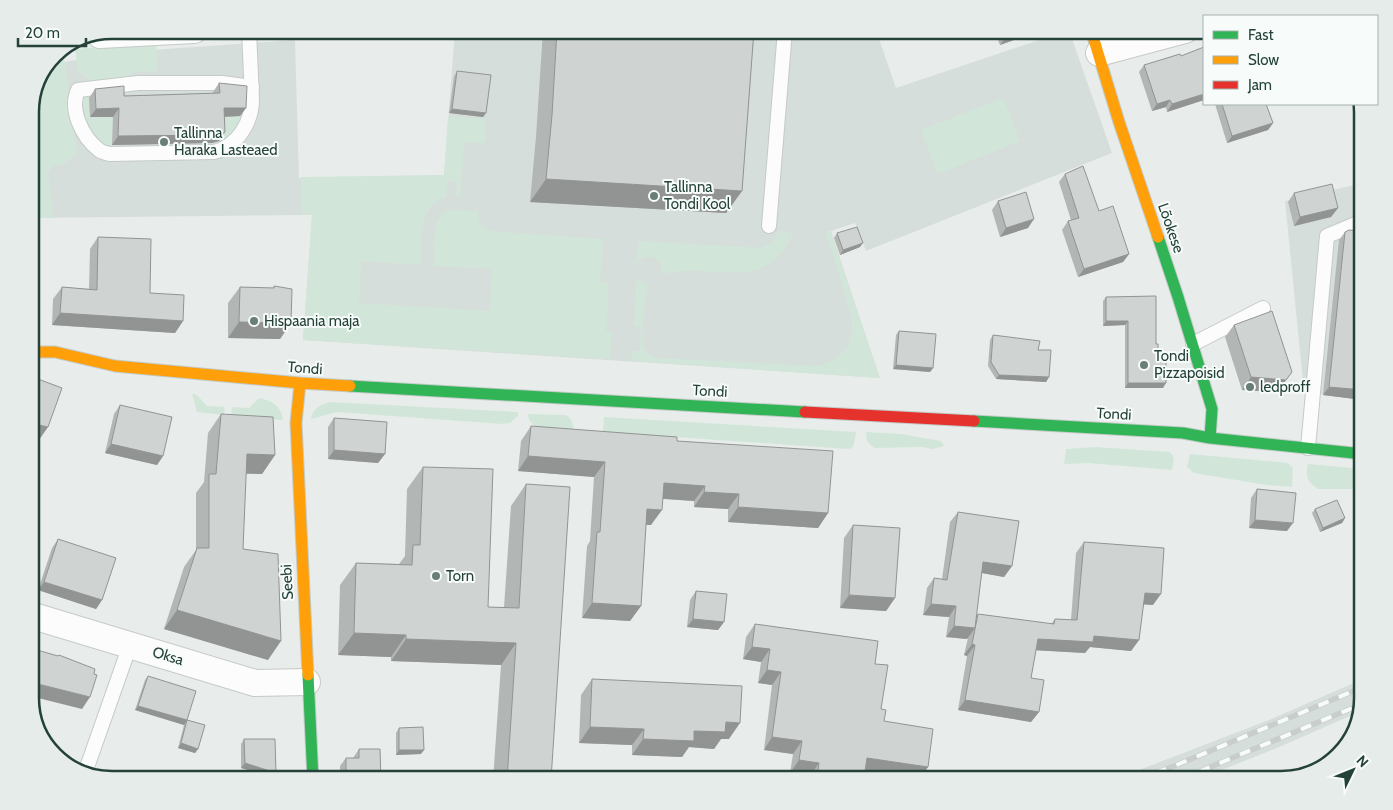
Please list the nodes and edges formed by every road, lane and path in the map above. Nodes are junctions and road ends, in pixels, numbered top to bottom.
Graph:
1 (250, 39) edge
2 (784, 39) edge
3 (1118, 39) edge
4 (1095, 42) edge
5 (252, 87) junction
6 (1354, 225) edge
7 (768, 226) dead end
8 (1262, 308) dead end
9 (40, 342) dead end
10 (1192, 344) junction
11 (39, 352) edge
12 (55, 352) junction
13 (300, 383) junction
14 (1210, 438) junction
15 (1308, 448) junction
16 (1354, 453) edge
17 (39, 618) edge
18 (130, 645) junction
19 (307, 682) junction
20 (87, 767) edge
21 (312, 771) edge

1 - 5 lane
2 - 7 lane
3 - 4 street
4 - 10 street, Lõokese
5 - 5 lane
6 - 15 lane
8 - 10 lane
9 - 12 street, Tondi
10 - 14 street, Lõokese
11 - 12 street, Tondi
12 - 13 street, Tondi
13 - 14 street, Tondi
13 - 19 street, Seebi
14 - 15 street, Tondi
15 - 16 street, Tondi
17 - 18 street, Oksa
18 - 19 street, Oksa
18 - 20 lane
19 - 21 street, Seebi

